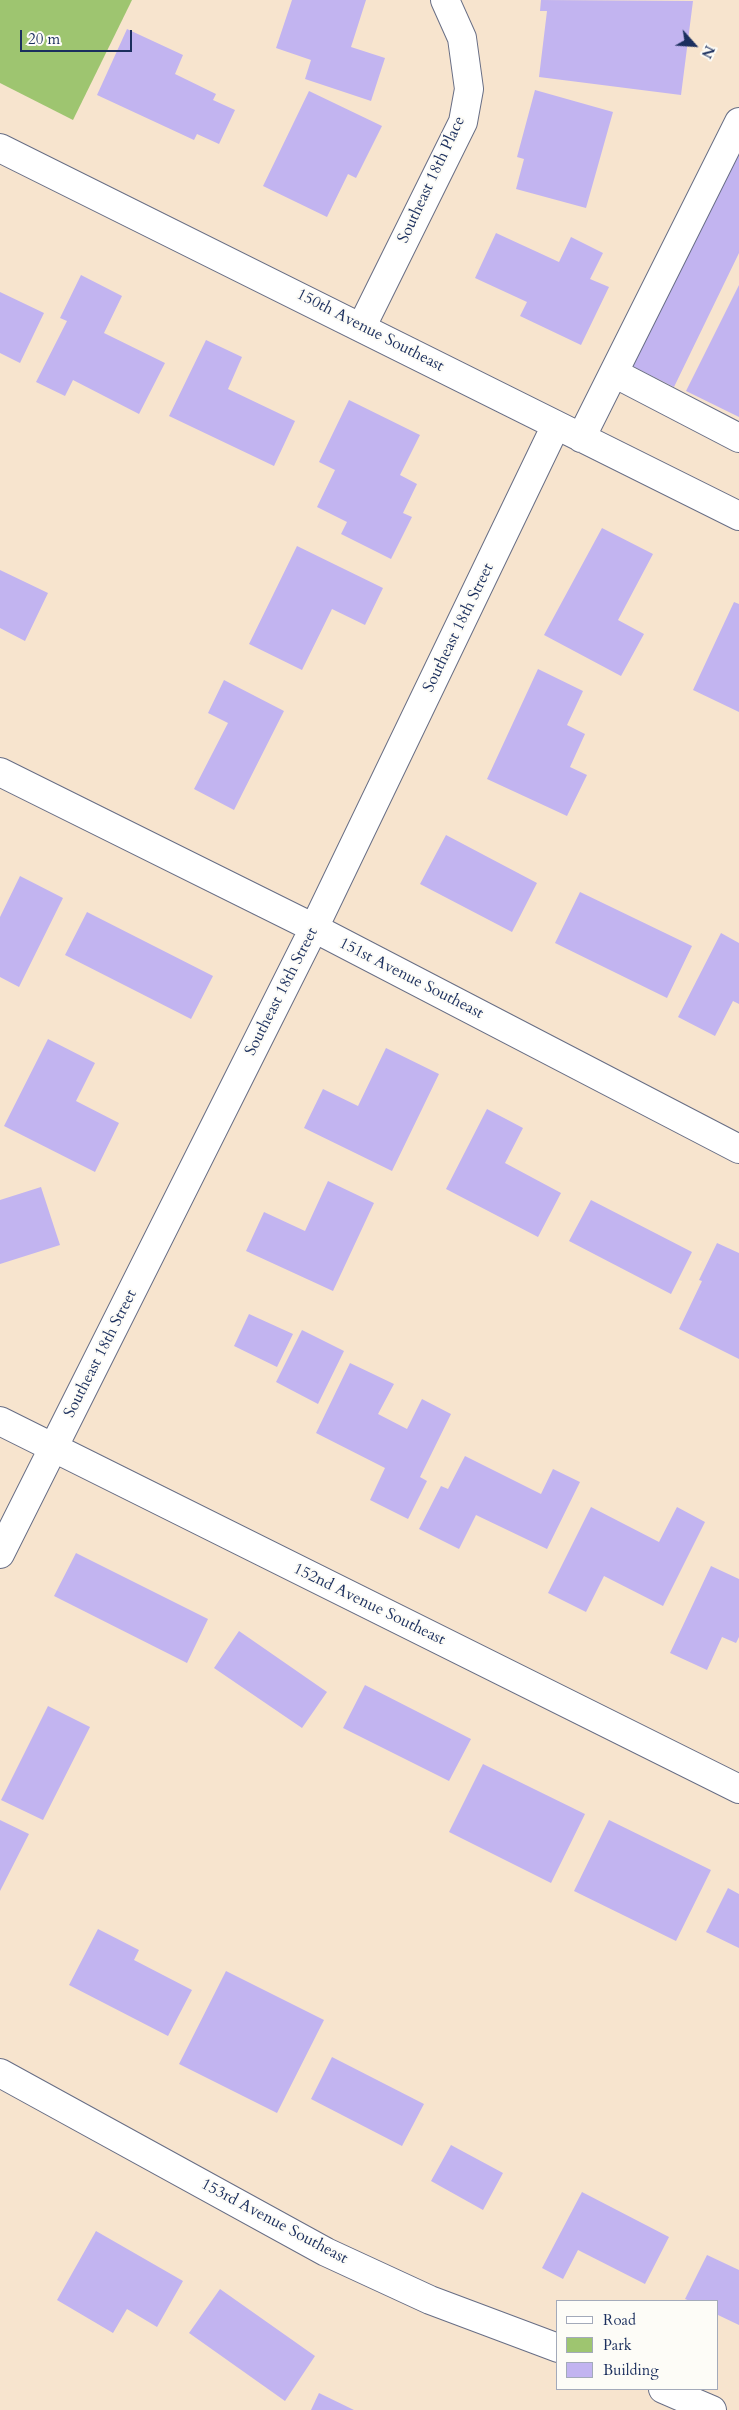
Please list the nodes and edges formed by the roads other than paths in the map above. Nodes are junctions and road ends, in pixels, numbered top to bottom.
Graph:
1 (445, 0) edge
2 (739, 122) edge
3 (0, 148) edge
4 (362, 326) junction
5 (614, 373) junction
6 (556, 425) junction
7 (581, 438) junction
8 (739, 438) edge
9 (739, 516) edge
10 (0, 772) edge
11 (314, 928) junction
12 (739, 1149) edge
13 (0, 1421) edge
14 (53, 1448) junction
15 (0, 1554) edge
16 (739, 1789) edge
17 (0, 2073) edge
18 (556, 2347) edge
19 (665, 2390) edge
20 (712, 2410) edge

1 - 4 street, Southeast 18th Place
2 - 5 street
3 - 4 street, 150th Avenue Southeast
4 - 6 street, 150th Avenue Southeast
5 - 7 street
5 - 8 street
6 - 7 street, 150th Avenue Southeast
6 - 11 street, Southeast 18th Street
7 - 9 street, 150th Avenue Southeast
10 - 11 street, 151st Avenue Southeast
11 - 12 street, 151st Avenue Southeast
11 - 14 street, Southeast 18th Street
13 - 14 street, 152nd Avenue Southeast
14 - 15 street, Southeast 18th Street
14 - 16 street, 152nd Avenue Southeast
17 - 18 street, 153rd Avenue Southeast
19 - 20 street

